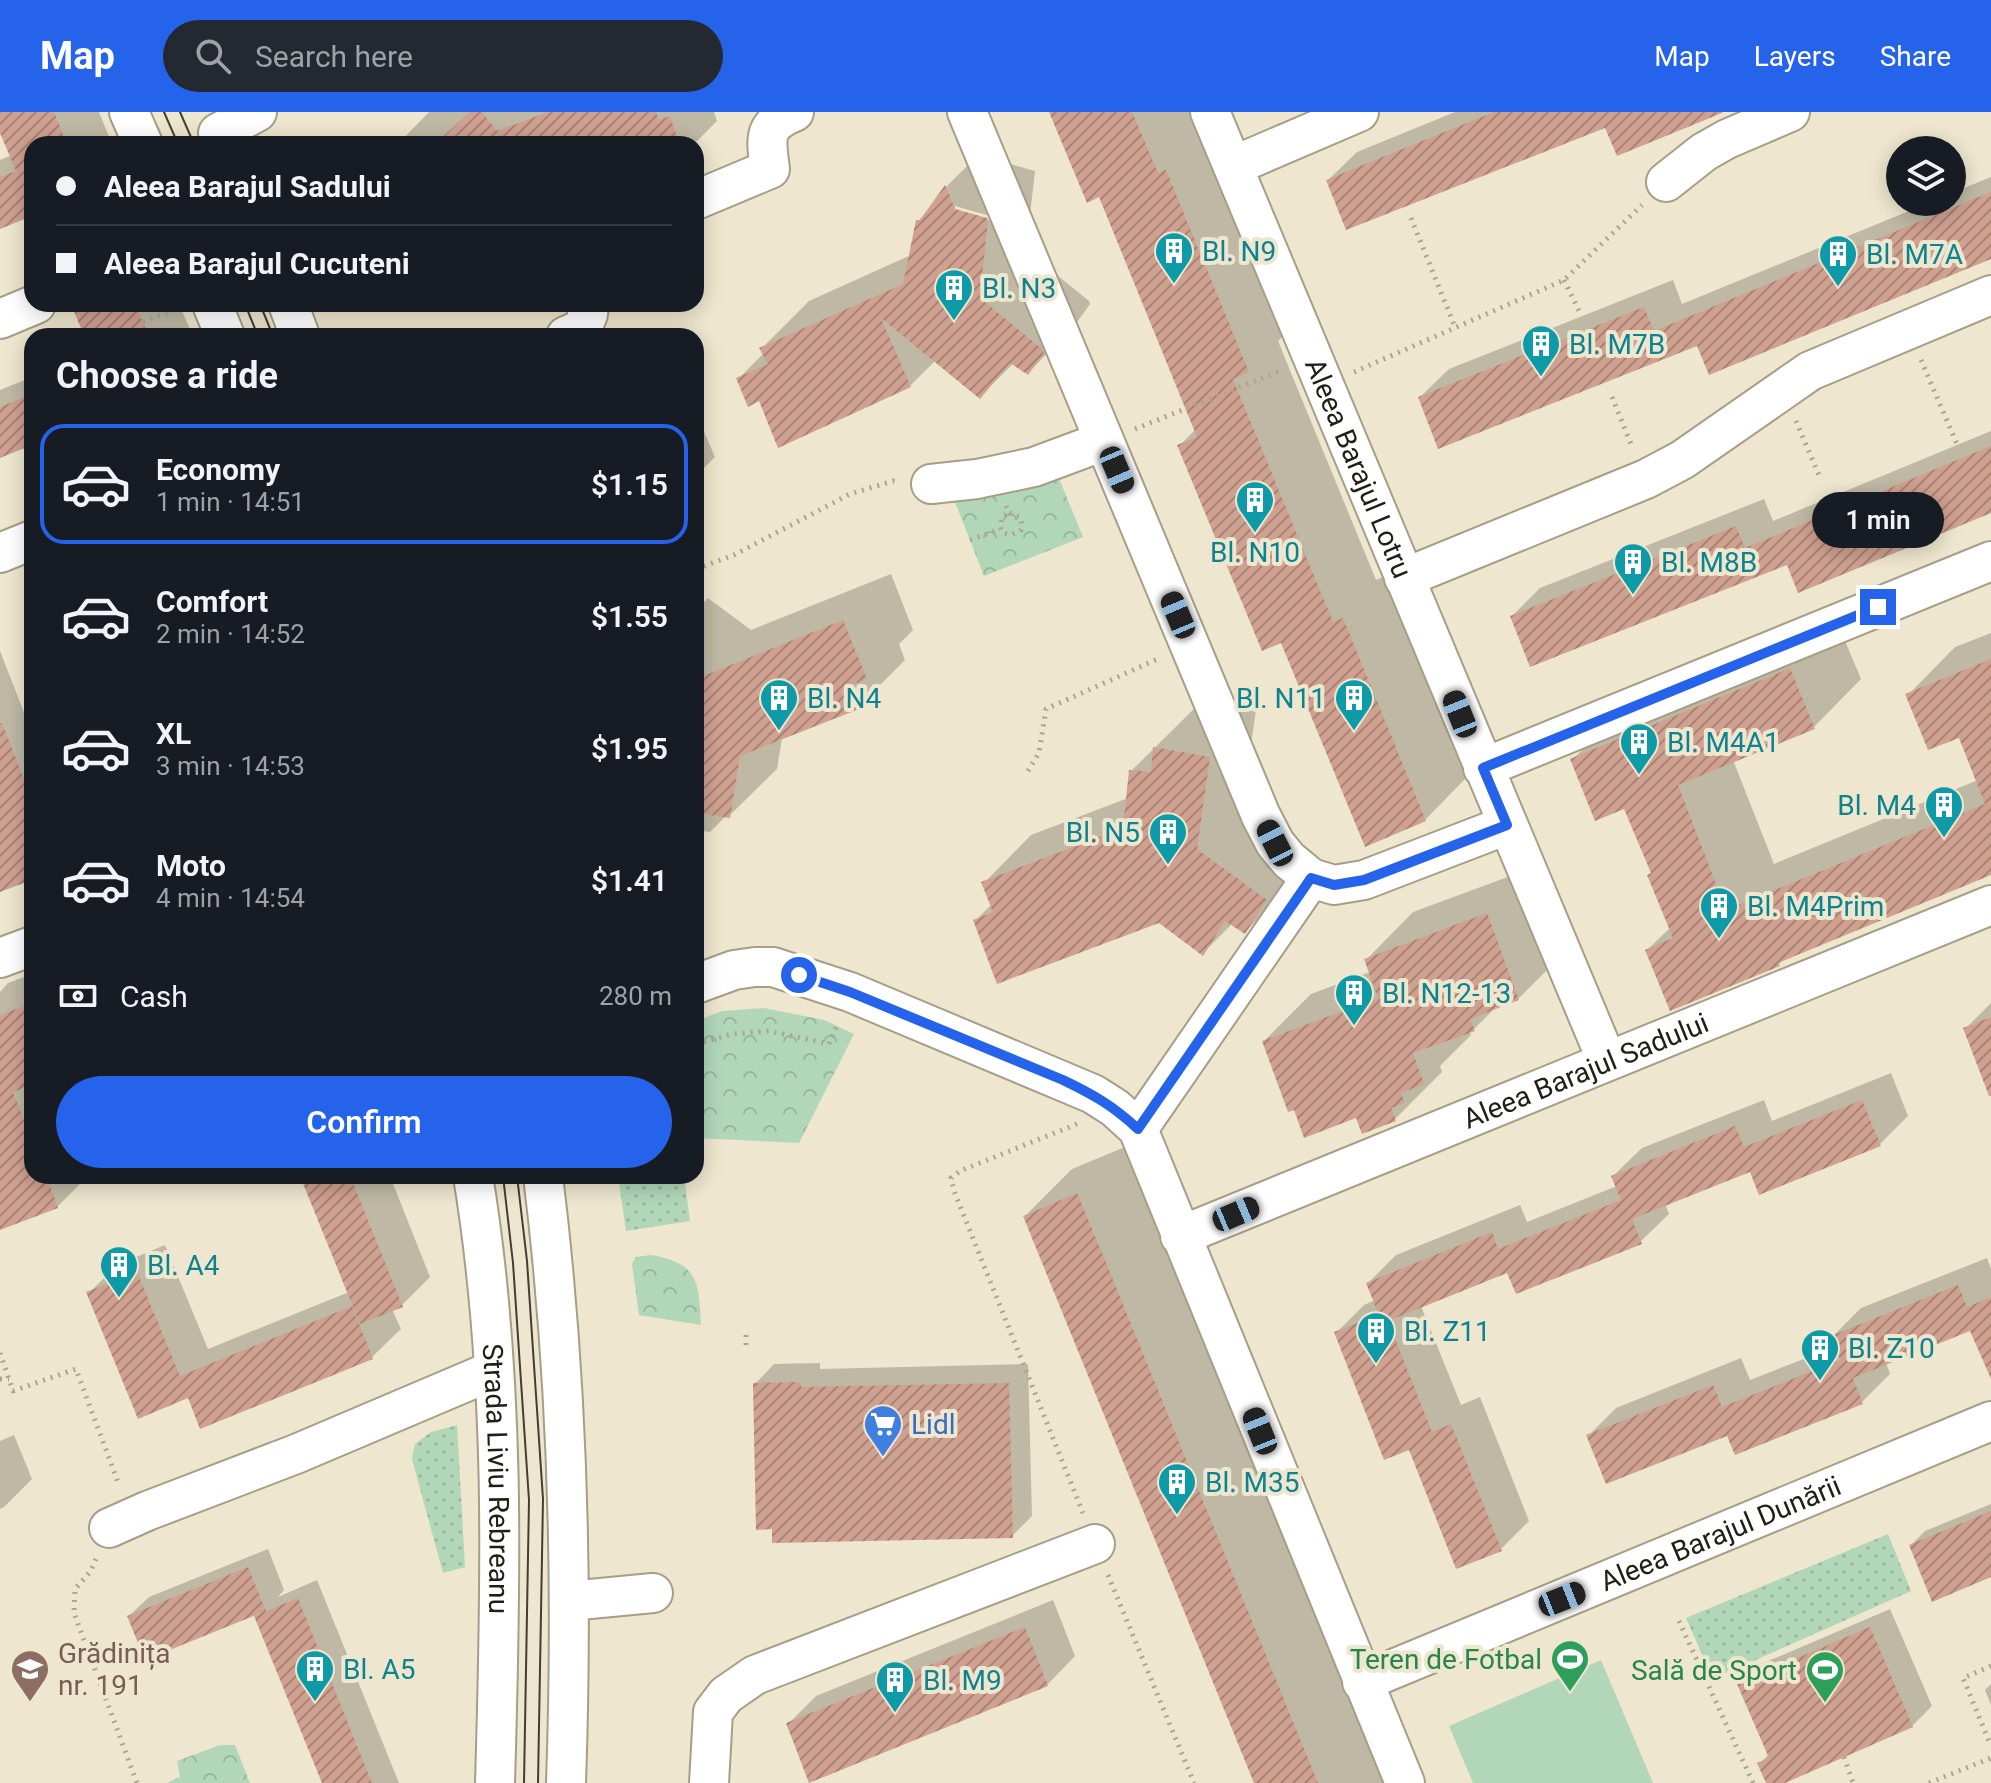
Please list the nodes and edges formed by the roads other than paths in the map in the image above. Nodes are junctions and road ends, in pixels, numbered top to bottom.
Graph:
1 (129, 112) edge
2 (257, 112) edge
3 (794, 112) edge
4 (967, 112) edge
5 (1210, 112) edge
6 (1359, 112) edge
7 (1790, 112) edge
8 (217, 130) edge
9 (140, 136) edge
10 (1233, 166) junction
11 (1666, 182) road end
12 (704, 197) edge
13 (1991, 295) edge
14 (24, 309) edge
15 (0, 319) edge
16 (1104, 441) junction
17 (931, 484) road end
18 (1991, 561) edge
19 (1404, 578) junction
20 (1483, 768) junction
21 (1507, 825) junction
22 (1311, 878) junction
23 (1991, 905) edge
24 (24, 949) edge
25 (0, 958) edge
26 (704, 981) edge
27 (1607, 1061) junction
28 (1127, 1119) junction
29 (474, 1184) edge
30 (544, 1184) edge
31 (1180, 1236) junction
32 (494, 1370) junction
33 (1991, 1421) edge
34 (109, 1528) road end
35 (1095, 1544) road end
36 (653, 1593) dead end
37 (569, 1601) junction
38 (1362, 1682) junction
39 (495, 1783) edge
40 (566, 1783) edge
41 (709, 1783) edge
42 (1405, 1783) edge

1 - 9 street
2 - 8 street
3 - 12 street
4 - 16 street
5 - 10 street, Aleea Barajul Lotru
6 - 10 street
7 - 11 street
10 - 19 street, Aleea Barajul Lotru
13 - 19 street
14 - 15 street
16 - 17 street
16 - 22 street
18 - 20 street
19 - 20 street, Aleea Barajul Lotru
20 - 21 street, Aleea Barajul Lotru
21 - 22 street
21 - 27 street, Aleea Barajul Lotru
22 - 28 street
23 - 27 street, Aleea Barajul Sadului
24 - 25 street
26 - 28 street
27 - 31 street, Aleea Barajul Sadului
28 - 31 street
29 - 32 street, Strada Liviu Rebreanu
30 - 37 street
31 - 38 street
32 - 34 street
32 - 39 street, Strada Liviu Rebreanu
33 - 38 street, Aleea Barajul Dunării
35 - 41 street
36 - 37 street
37 - 40 street
38 - 42 street

